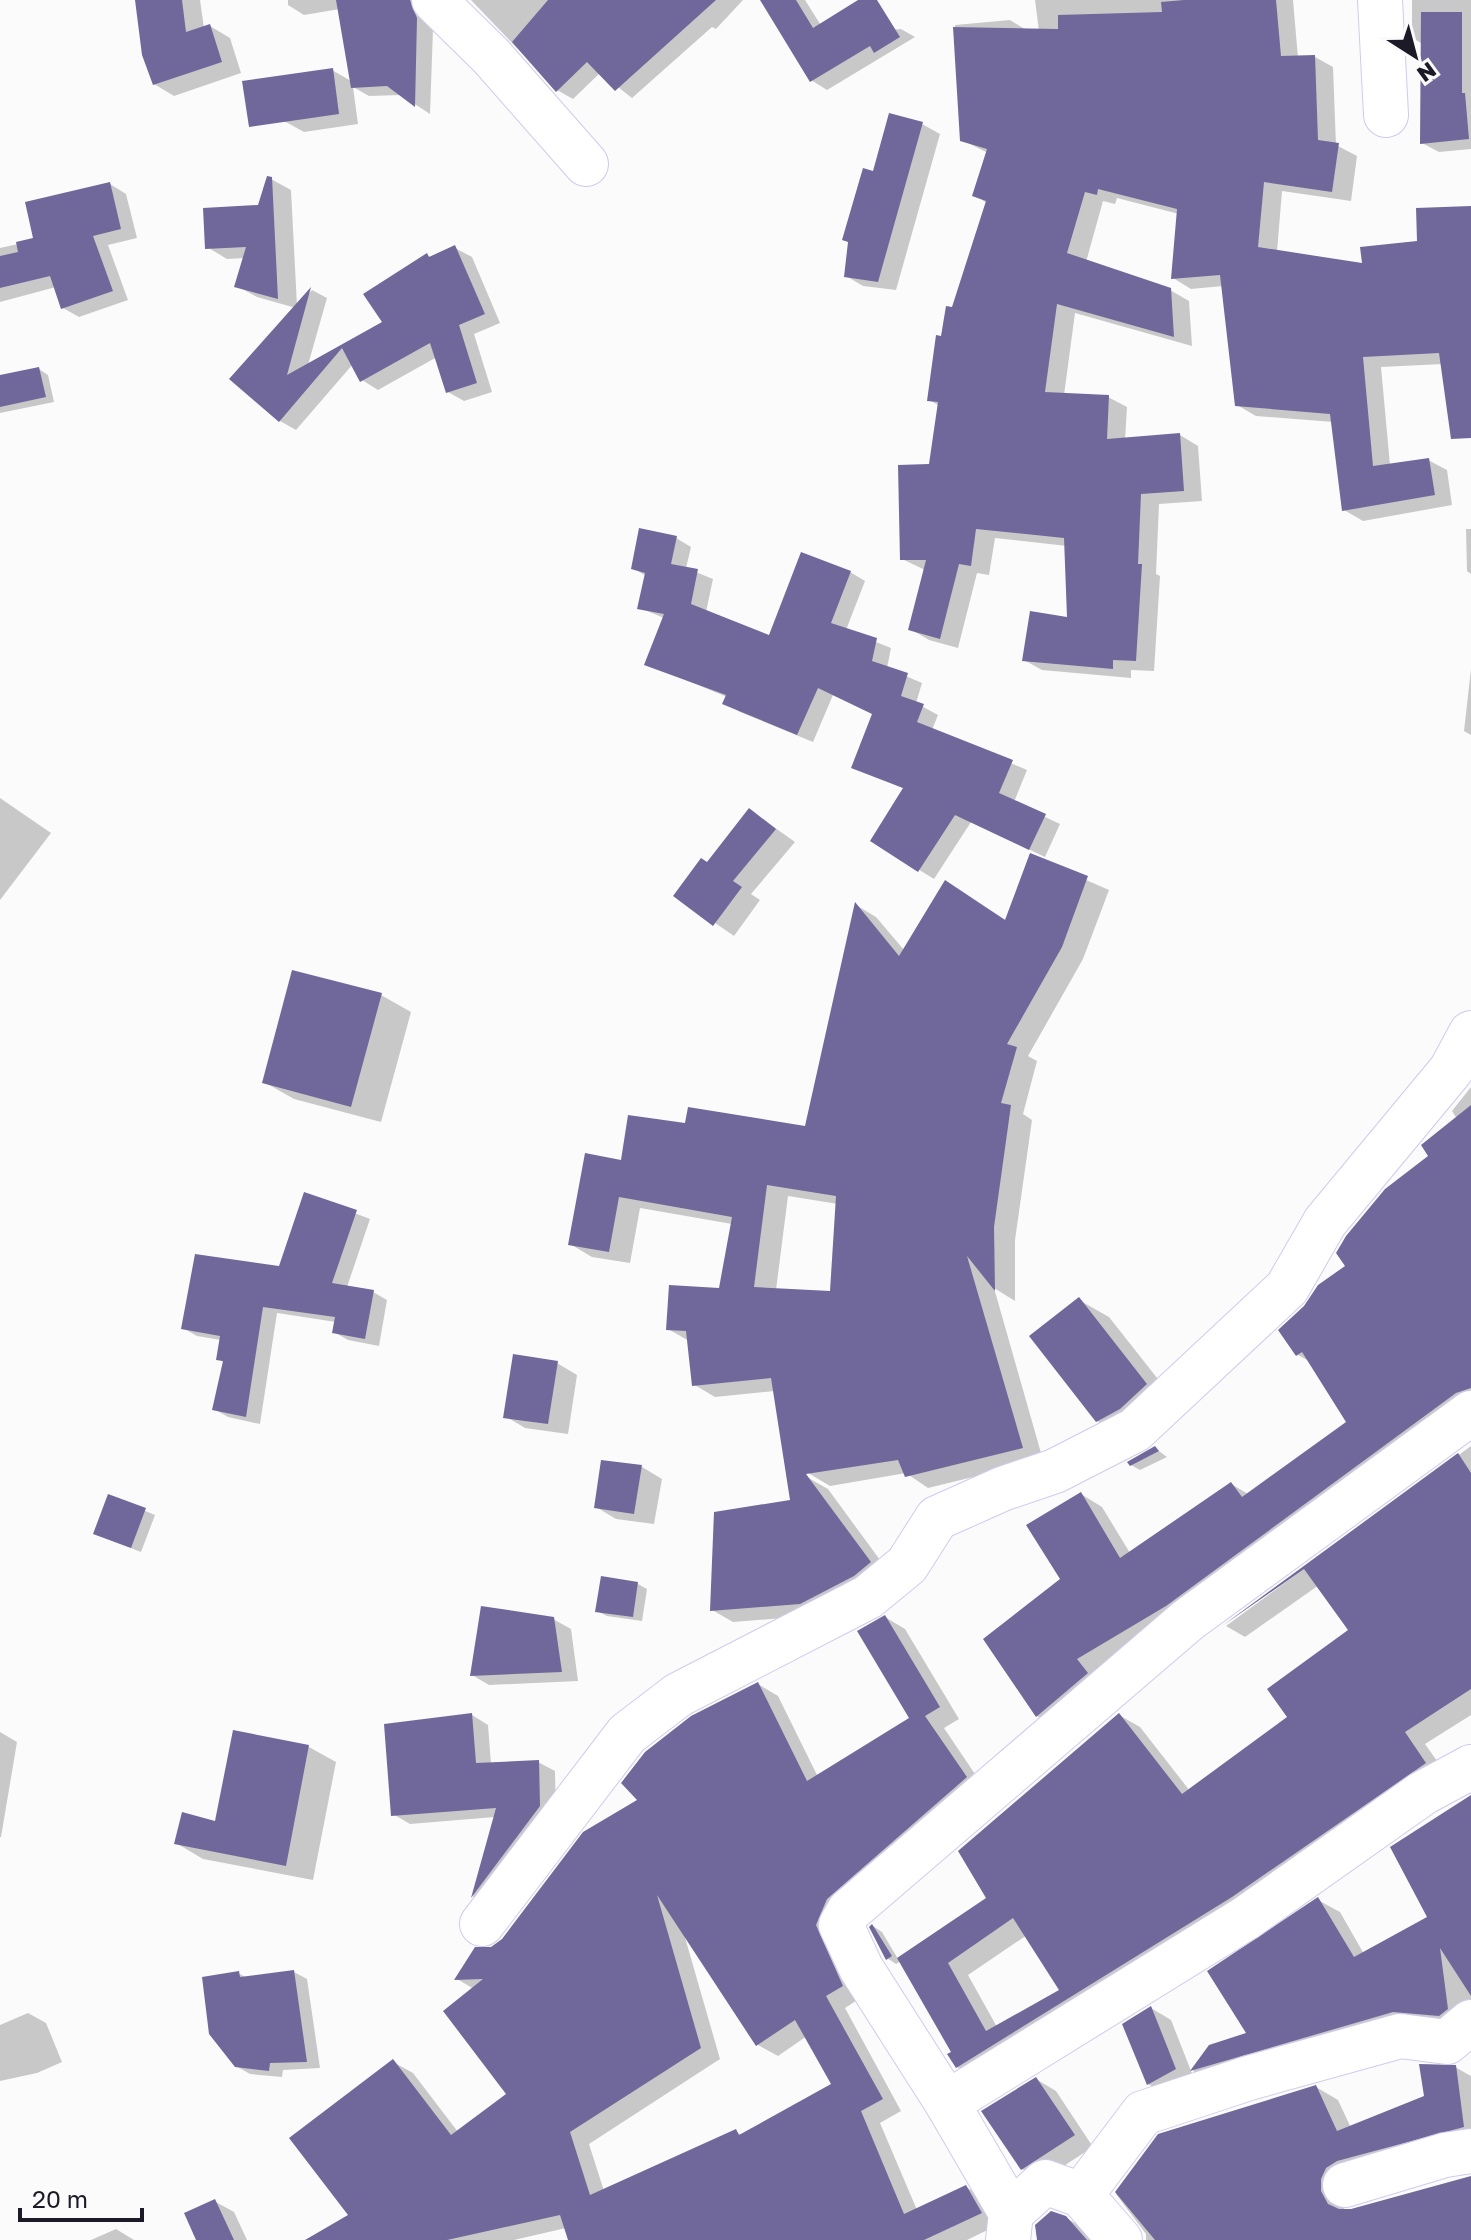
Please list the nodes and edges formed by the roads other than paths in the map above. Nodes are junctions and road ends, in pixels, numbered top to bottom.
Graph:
1 (434, 0) edge
2 (1380, 0) edge
3 (1386, 115) dead end
4 (586, 164) dead end
5 (1471, 1033) edge
6 (1465, 1430) edge
7 (1471, 1767) edge
8 (482, 1924) dead end
9 (1471, 2022) edge
10 (947, 2103) junction
11 (1471, 2151) edge
12 (1345, 2185) dead end
13 (1081, 2195) junction
14 (1009, 2227) edge
15 (1120, 2240) edge

1 - 4 street
2 - 3 street
5 - 8 street
6 - 10 street
7 - 10 street
9 - 13 street
10 - 14 street
11 - 12 street
13 - 14 street
13 - 15 street

